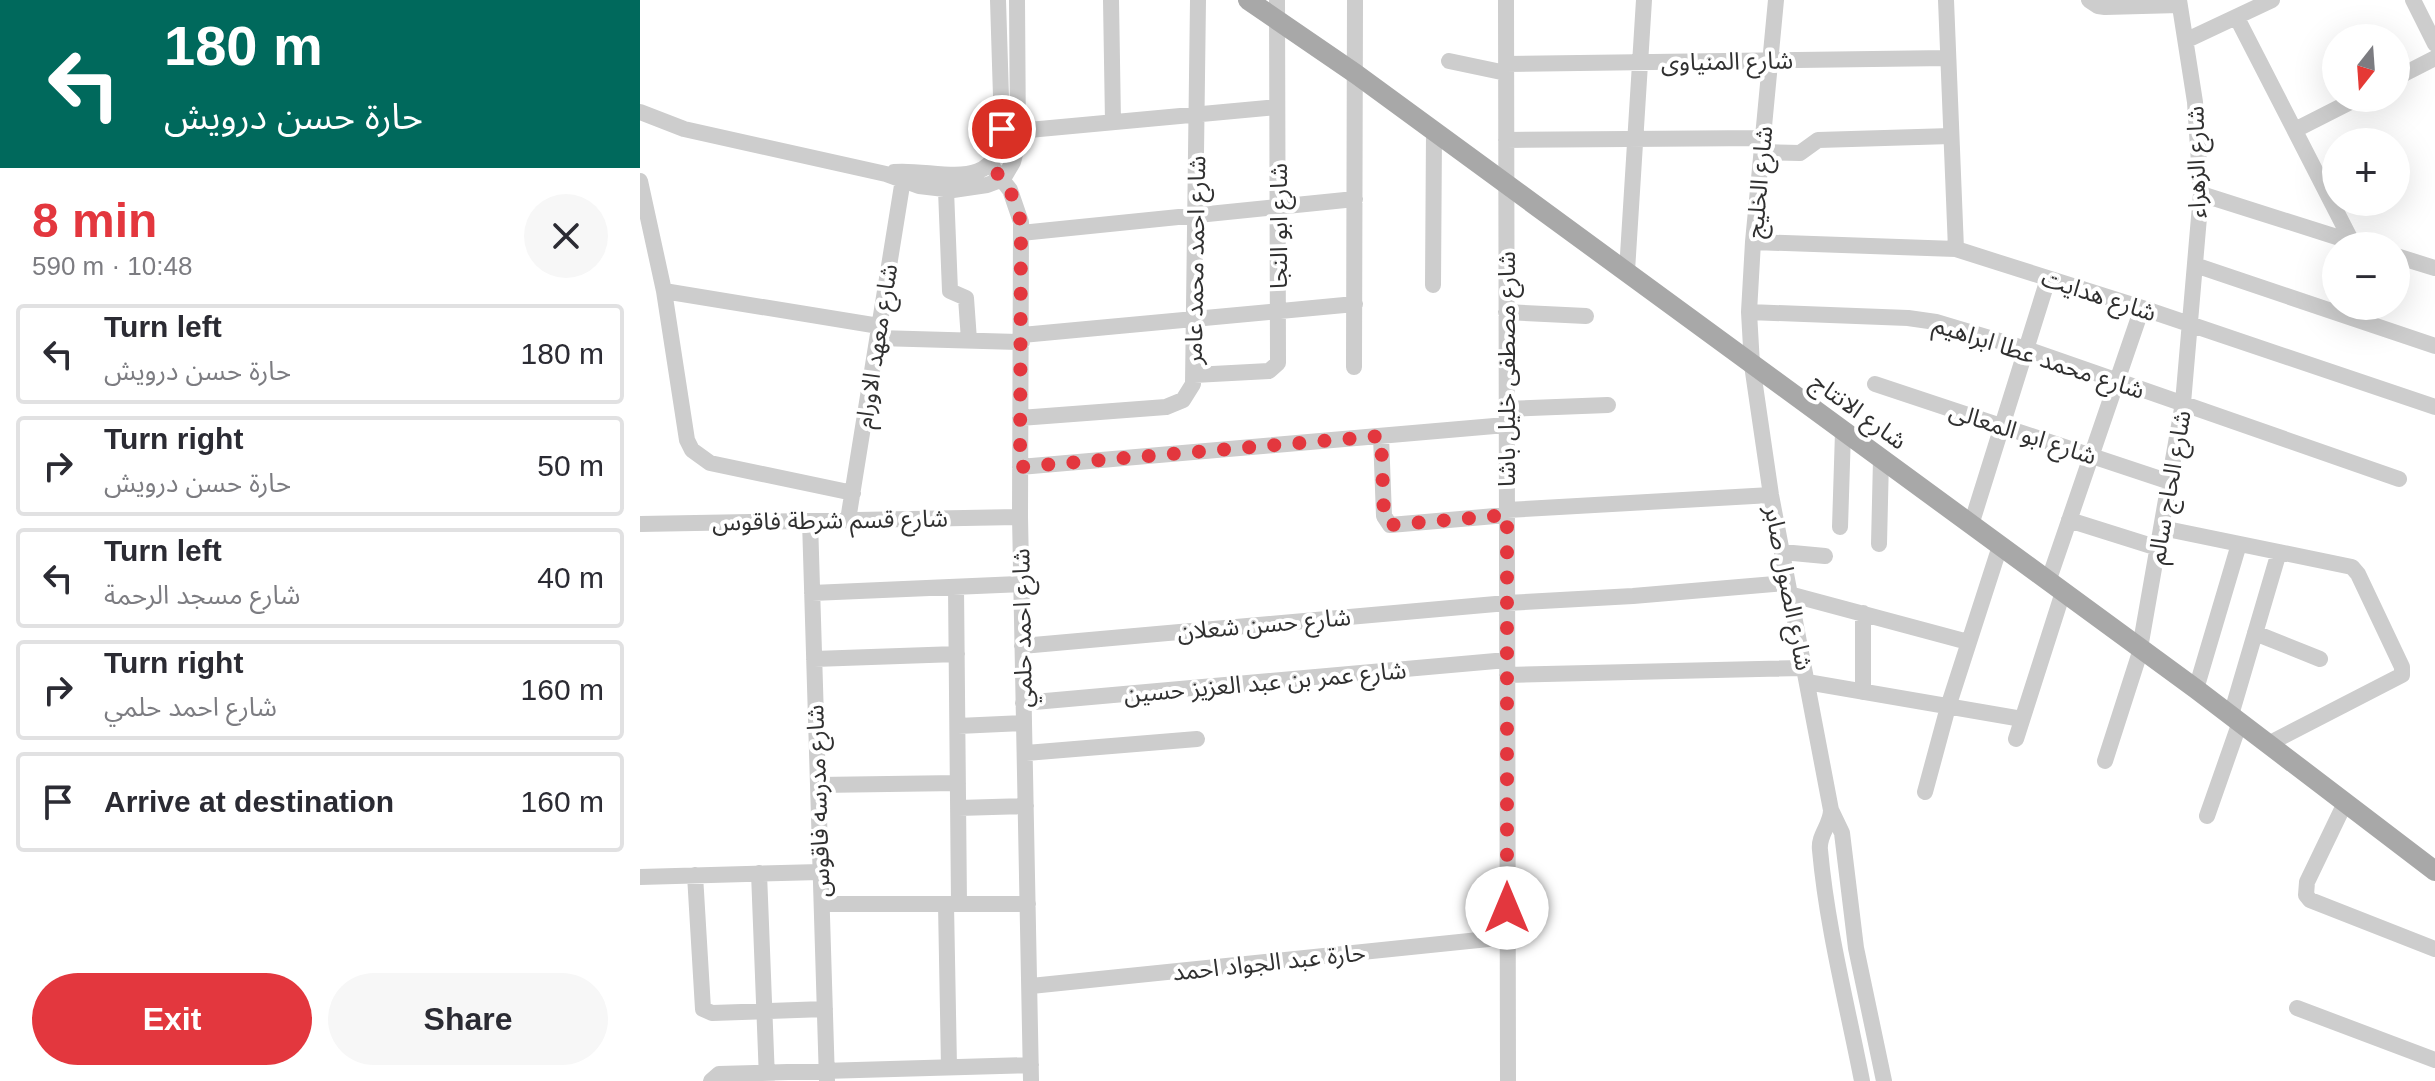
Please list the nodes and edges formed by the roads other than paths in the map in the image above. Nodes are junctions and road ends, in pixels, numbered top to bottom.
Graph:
1 (998, 0) edge
2 (1017, 0) edge
3 (1111, 0) edge
4 (1198, 0) edge
5 (1248, 0) edge
6 (1355, 0) edge
7 (1506, 0) edge
8 (1644, 0) edge
9 (1776, 0) edge
10 (1946, 0) edge
11 (2089, 0) edge
12 (2272, 0) edge
13 (2413, 0) edge
14 (2179, 2) edge
15 (1277, 10) edge
16 (2237, 18) junction
17 (2187, 40) junction
18 (2435, 44) edge
19 (1948, 58) junction
20 (2435, 58) edge
21 (1770, 60) junction
22 (1449, 61) dead end
23 (1640, 62) junction
24 (1506, 68) junction
25 (2410, 71) edge
26 (1356, 74) junction
27 (1277, 107) junction
28 (640, 112) edge
29 (2330, 112) edge
30 (1197, 115) junction
31 (1113, 122) junction
32 (2295, 130) junction
33 (1018, 131) junction
34 (1434, 132) junction
35 (1951, 136) junction
36 (1635, 139) junction
37 (1506, 140) junction
38 (1762, 145) junction
39 (990, 164) junction
40 (903, 176) junction
41 (1003, 179) junction
42 (640, 181) edge
43 (1506, 184) junction
44 (946, 190) junction
45 (2201, 194) junction
46 (1355, 199) junction
47 (1277, 207) junction
48 (1195, 215) junction
49 (2322, 232) edge
50 (2352, 232) edge
51 (1021, 233) junction
52 (1753, 242) junction
53 (1956, 249) junction
54 (2410, 260) edge
55 (2195, 265) junction
56 (2435, 268) edge
57 (1627, 271) junction
58 (2048, 279) junction
59 (1433, 285) dead end
60 (664, 291) junction
61 (1355, 304) junction
62 (2142, 308) junction
63 (1278, 311) junction
64 (1506, 312) junction
65 (1749, 312) junction
66 (1586, 316) dead end
67 (1194, 319) junction
68 (2190, 325) junction
69 (878, 332) junction
70 (1022, 339) junction
71 (969, 340) junction
72 (2435, 346) edge
73 (2026, 349) junction
74 (1752, 365) junction
75 (1354, 367) dead end
76 (1194, 375) junction
77 (2117, 381) junction
78 (1875, 384) dead end
79 (2183, 403) junction
80 (1608, 405) dead end
81 (2435, 407) edge
82 (1506, 417) junction
83 (1020, 418) junction
84 (2002, 426) junction
85 (1843, 432) junction
86 (1381, 436) junction
87 (2091, 456) junction
88 (1881, 459) junction
89 (1020, 467) junction
90 (2399, 479) dead end
91 (2170, 482) junction
92 (853, 493) junction
93 (1771, 495) junction
94 (1507, 513) junction
95 (1020, 517) junction
96 (848, 520) junction
97 (2069, 520) junction
98 (810, 521) junction
99 (640, 524) edge
100 (1971, 525) junction
101 (1840, 527) dead end
102 (2162, 528) junction
103 (1879, 544) dead end
104 (2239, 544) junction
105 (2000, 546) junction
106 (2158, 548) junction
107 (1782, 552) junction
108 (2279, 552) junction
109 (1825, 556) dead end
110 (1021, 584) junction
111 (956, 587) junction
112 (2055, 587) junction
113 (1788, 589) junction
114 (812, 593) junction
115 (1507, 603) junction
116 (1863, 613) junction
117 (2255, 633) junction
118 (1968, 642) junction
119 (1022, 646) junction
120 (2141, 649) junction
121 (957, 654) junction
122 (814, 659) junction
123 (2320, 659) dead end
124 (1507, 668) junction
125 (1805, 675) junction
126 (2196, 689) junction
127 (1863, 692) junction
128 (1023, 703) junction
129 (1948, 707) junction
130 (2022, 719) junction
131 (2236, 719) junction
132 (1024, 723) junction
133 (958, 726) junction
134 (1197, 739) dead end
135 (2016, 739) dead end
136 (2268, 744) junction
137 (1026, 753) junction
138 (2105, 761) dead end
139 (958, 783) junction
140 (818, 785) junction
141 (1925, 792) dead end
142 (2345, 803) junction
143 (1026, 806) junction
144 (958, 808) junction
145 (1831, 810) junction
146 (2207, 816) dead end
147 (2435, 871) edge
148 (820, 872) junction
149 (759, 873) junction
150 (695, 875) junction
151 (640, 877) edge
152 (822, 904) junction
153 (952, 904) junction
154 (1028, 904) junction
155 (1508, 937) junction
156 (2435, 949) edge
157 (1031, 986) junction
158 (2297, 1008) dead end
159 (825, 1009) junction
160 (764, 1011) junction
161 (2435, 1060) edge
162 (949, 1067) junction
163 (1031, 1073) edge
164 (895, 1075) edge
165 (767, 1076) edge
166 (827, 1076) edge
167 (711, 1081) edge
168 (1508, 1081) edge
169 (1862, 1081) edge
170 (1884, 1081) edge

1 - 39 street
2 - 33 street
3 - 31 street
4 - 30 street, شارع احمد محمد عامر
5 - 15 main road, شارع الانتاج
6 - 26 street
7 - 24 street, شارع مصطفى خليل باشا
8 - 23 street
9 - 21 street, شارع الخليج
10 - 19 street
11 - 14 street
12 - 16 street
13 - 18 street
14 - 17 street, شارع الزهراء
15 - 26 main road, شارع الانتاج
15 - 27 street, شارع ابو النجا
16 - 17 street
16 - 32 street
17 - 45 street, شارع الزهراء
19 - 21 street, شارع المنياوى
19 - 35 street
20 - 25 street
21 - 23 street, شارع المنياوى
21 - 38 street, شارع الخليج
22 - 24 street, شارع المنياوى
23 - 24 street, شارع المنياوى
23 - 36 street
24 - 37 street, شارع مصطفى خليل باشا
26 - 34 main road, شارع الانتاج
26 - 46 street
27 - 30 street
27 - 47 street, شارع ابو النجا
28 - 40 street
29 - 32 street
30 - 31 street
30 - 48 street, شارع احمد محمد عامر
31 - 33 street
32 - 50 street
33 - 41 street
34 - 43 main road, شارع الانتاج
34 - 59 street
35 - 38 street
35 - 53 street
36 - 37 street
36 - 38 street
36 - 57 street
37 - 43 street, شارع مصطفى خليل باشا
38 - 52 street, شارع الخليج
39 - 40 street
39 - 41 street, شارع احمد حلمي
40 - 44 street
40 - 69 street, شارع معهد الاورام
41 - 44 street
41 - 51 street, شارع احمد حلمي
42 - 60 street
43 - 57 main road, شارع الانتاج
43 - 64 street, شارع مصطفى خليل باشا
44 - 71 street
45 - 49 street
45 - 55 street, شارع الزهراء
46 - 47 street
46 - 61 street
47 - 48 street
47 - 63 street, شارع ابو النجا
48 - 51 street
48 - 67 street, شارع احمد محمد عامر
51 - 70 street, شارع احمد حلمي
52 - 53 street, شارع هدايت
52 - 65 street, شارع الخليج
53 - 58 street, شارع هدايت
54 - 56 street
55 - 68 street, شارع الزهراء
55 - 72 street
57 - 74 main road, شارع الانتاج
58 - 62 street, شارع هدايت
58 - 73 street
60 - 69 street
60 - 92 street
61 - 63 street
61 - 75 street
62 - 68 street, شارع هدايت
62 - 77 street
63 - 67 street
63 - 76 street, شارع ابو النجا
64 - 66 street
64 - 82 street, شارع مصطفى خليل باشا
65 - 73 street, شارع محمد عطا ابراهيم
65 - 74 street, شارع الخليج
67 - 70 street
67 - 76 street, شارع احمد محمد عامر
68 - 79 street, شارع الحاج سالم
68 - 81 street, شارع هدايت
69 - 71 street
69 - 92 street, شارع معهد الاورام
70 - 71 street
70 - 83 street, شارع احمد حلمي
73 - 77 street, شارع محمد عطا ابراهيم
73 - 84 street
74 - 85 main road, شارع الانتاج
74 - 93 street, شارع الصول صابر
76 - 83 street, شارع احمد محمد عامر
77 - 79 street, شارع محمد عطا ابراهيم
77 - 87 street
78 - 84 street, شارع ابو المعالى
79 - 90 street, شارع محمد عطا ابراهيم
79 - 91 street, شارع الحاج سالم
80 - 82 street
82 - 86 street
82 - 94 street, شارع مصطفى خليل باشا
83 - 89 street, شارع احمد حلمي
84 - 87 street, شارع ابو المعالى
84 - 100 street
85 - 88 main road, شارع الانتاج
85 - 101 street
86 - 89 street
86 - 94 street
87 - 91 street, شارع ابو المعالى
87 - 97 street
88 - 100 main road, شارع الانتاج
88 - 103 street
89 - 95 street, شارع احمد حلمي
91 - 102 street, شارع الحاج سالم
92 - 96 street, شارع معهد الاورام
93 - 94 street
93 - 107 street, شارع الصول صابر
94 - 115 street, شارع مصطفى خليل باشا
95 - 96 street, شارع قسم شرطة فاقوس
95 - 110 street, شارع احمد حلمي
96 - 98 street, شارع قسم شرطة فاقوس
97 - 106 street
97 - 112 street
98 - 99 street, شارع قسم شرطة فاقوس
98 - 114 street, شارع مدرسه فاقوس
100 - 105 main road, شارع الانتاج
102 - 104 street
102 - 106 street, شارع الحاج سالم
104 - 108 street
104 - 126 street
105 - 112 main road, شارع الانتاج
105 - 118 street
106 - 120 street, شارع الحاج سالم
107 - 109 street
107 - 113 street, شارع الصول صابر
108 - 117 street
108 - 136 street
110 - 111 street
110 - 119 street, شارع احمد حلمي
111 - 114 street
111 - 121 street
112 - 120 main road, شارع الانتاج
112 - 130 street
113 - 115 street, شارع حسن شعلان
113 - 116 street, شارع حسن شعلان
113 - 125 street, شارع الصول صابر
114 - 122 street, شارع مدرسه فاقوس
115 - 119 street, شارع حسن شعلان
115 - 124 street, شارع مصطفى خليل باشا
116 - 118 street, شارع حسن شعلان
116 - 127 street
117 - 123 street
117 - 131 street
118 - 129 street
119 - 128 street, شارع احمد حلمي
120 - 126 main road, شارع الانتاج
120 - 138 street, شارع الحاج سالم
121 - 122 street
121 - 133 street
122 - 140 street, شارع مدرسه فاقوس
124 - 125 street, شارع عمر بن عبد العزيز حسين
124 - 128 street, شارع عمر بن عبد العزيز حسين
124 - 155 street, شارع مصطفى خليل باشا
125 - 127 street, شارع عمر بن عبد العزيز حسين
125 - 145 street, شارع الصول صابر
126 - 131 main road, شارع الانتاج
127 - 129 street, شارع عمر بن عبد العزيز حسين
128 - 132 street, شارع احمد حلمي
129 - 130 street, شارع عمر بن عبد العزيز حسين
129 - 141 street
130 - 135 street
131 - 136 main road, شارع الانتاج
131 - 146 street
132 - 133 street
132 - 137 street, شارع احمد حلمي
133 - 139 street
134 - 137 street
136 - 142 main road, شارع الانتاج
137 - 143 street, شارع احمد حلمي
139 - 140 street
139 - 144 street
140 - 148 street, شارع مدرسه فاقوس
142 - 147 main road, شارع الانتاج
142 - 156 street
143 - 144 street
143 - 154 street, شارع احمد حلمي
144 - 153 street
145 - 169 street, شارع الصول صابر
145 - 170 street, شارع الصول صابر
148 - 149 street
148 - 152 street, شارع مدرسه فاقوس
149 - 150 street
149 - 160 street
150 - 151 street
150 - 160 street
152 - 153 street
152 - 159 street, شارع مدرسه فاقوس
153 - 154 street
153 - 162 street
154 - 157 street, شارع احمد حلمي
155 - 157 street, حارة عبد الجواد احمد
155 - 168 street, شارع مصطفى خليل باشا
157 - 163 street, شارع احمد حلمي
158 - 161 street
159 - 160 street
159 - 166 street, شارع مدرسه فاقوس
160 - 165 street
162 - 163 street
162 - 164 street
164 - 166 street
165 - 166 street
165 - 167 street

